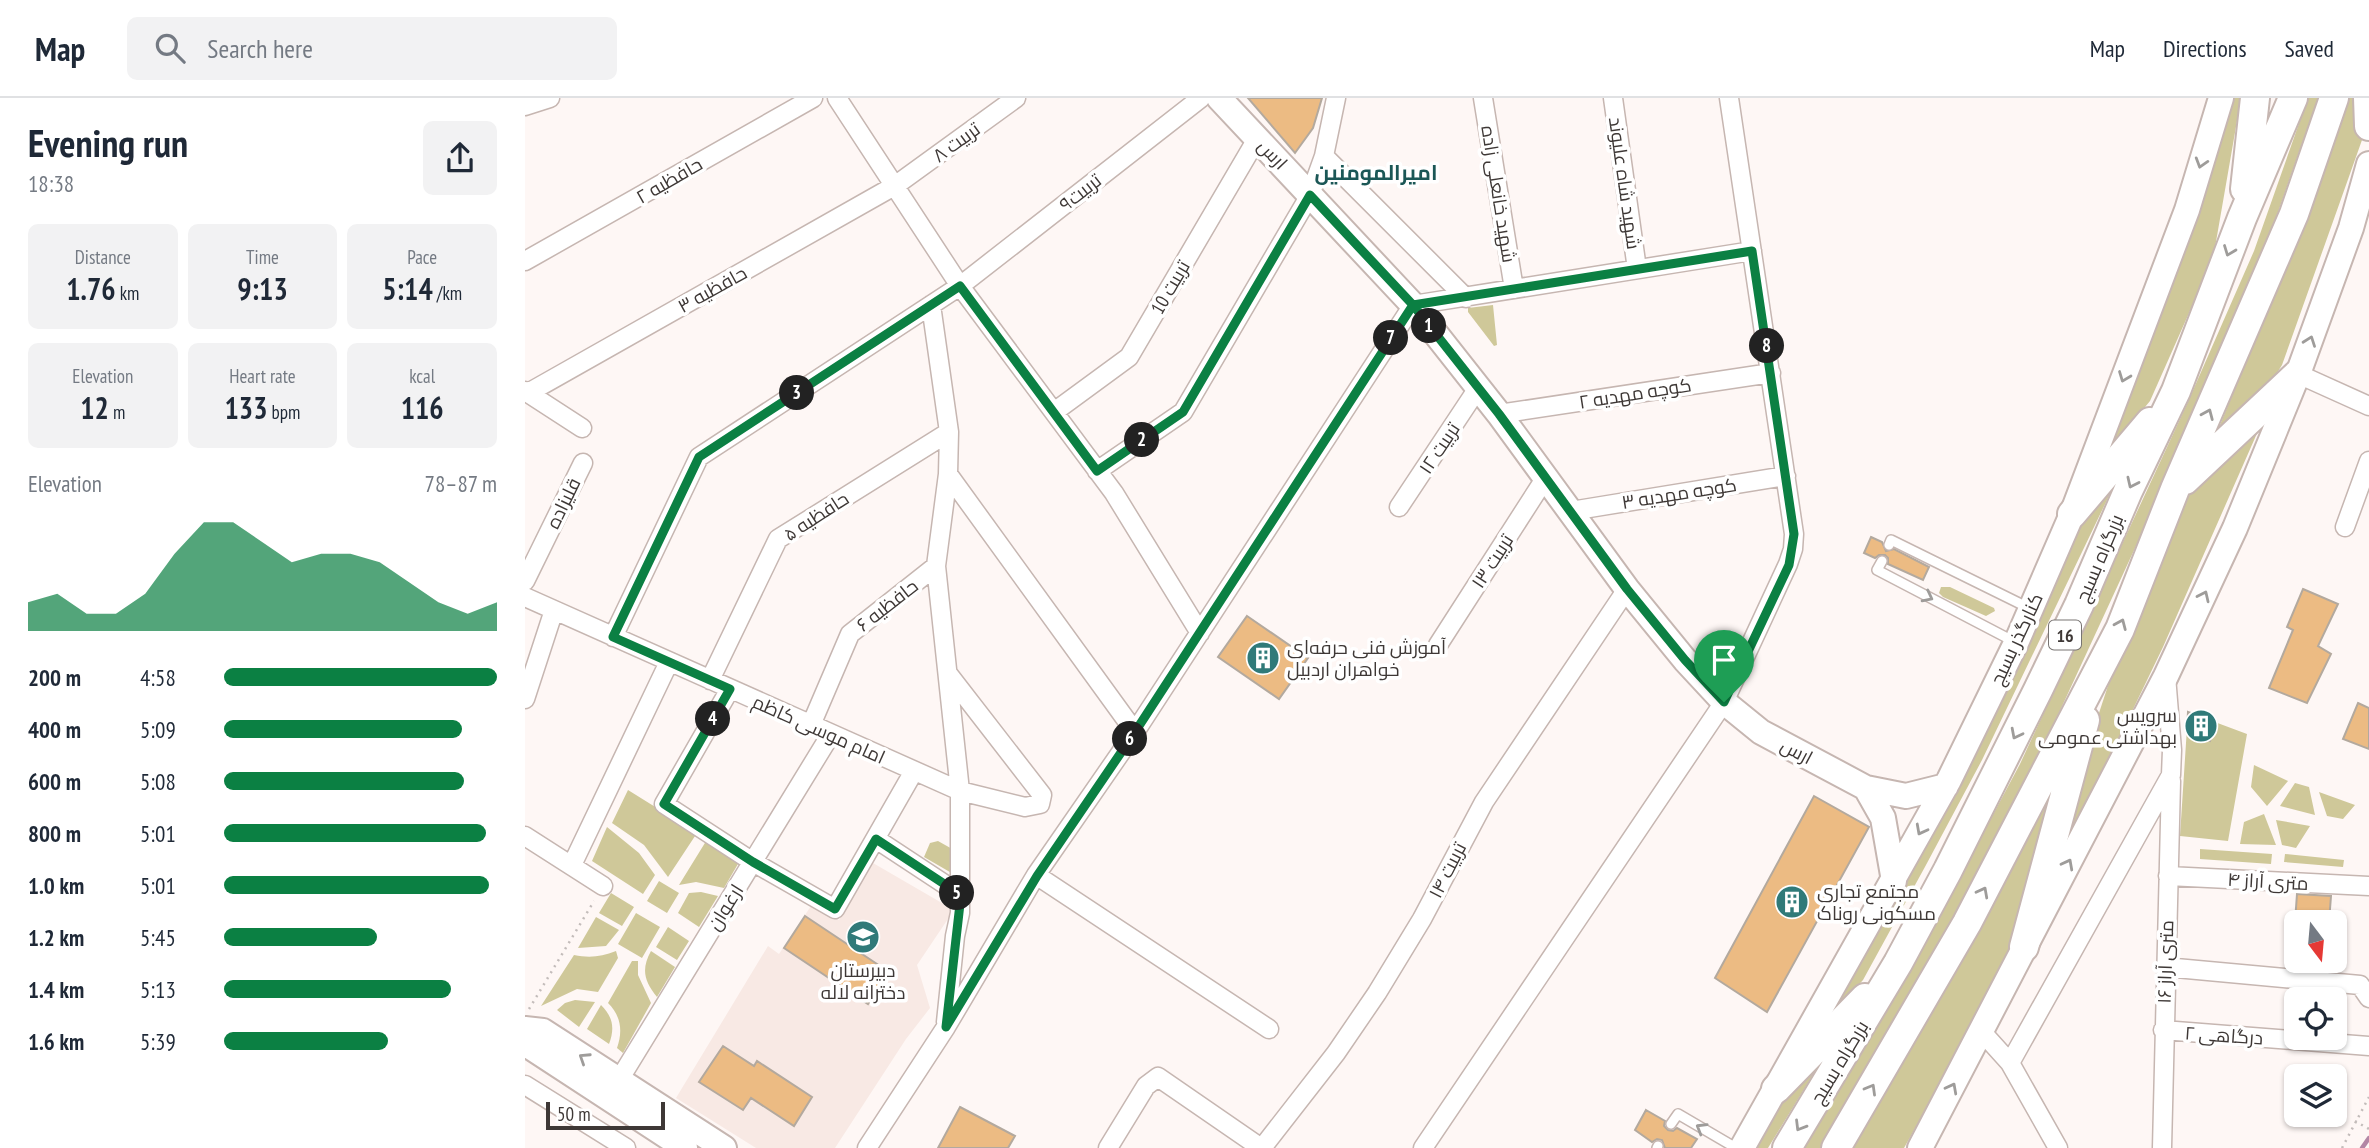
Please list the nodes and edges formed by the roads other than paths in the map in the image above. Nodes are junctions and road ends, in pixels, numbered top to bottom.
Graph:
1 (550, 98) edge
2 (813, 98) edge
3 (837, 98) edge
4 (1016, 98) edge
5 (1201, 98) edge
6 (1219, 98) edge
7 (1336, 98) edge
8 (1483, 98) edge
9 (1613, 98) edge
10 (1729, 98) edge
11 (2221, 98) edge
12 (2255, 98) edge
13 (2294, 98) edge
14 (2334, 98) edge
15 (2368, 98) edge
16 (525, 106) edge
17 (2369, 126) edge
18 (1258, 137) junction
19 (1324, 156) junction
20 (2369, 164) edge
21 (896, 185) junction
22 (1310, 195) junction
23 (2242, 218) junction
24 (2360, 230) edge
25 (1752, 251) junction
26 (525, 261) edge
27 (1637, 269) junction
28 (960, 286) junction
29 (1514, 289) junction
30 (1465, 298) junction
31 (931, 305) junction
32 (1413, 305) junction
33 (1771, 373) junction
34 (2298, 374) junction
35 (1478, 388) junction
36 (2176, 391) junction
37 (526, 392) edge
38 (2369, 406) edge
39 (1054, 412) junction
40 (1499, 414) junction
41 (582, 428) dead end
42 (949, 432) junction
43 (2369, 461) edge
44 (583, 463) dead end
45 (1097, 471) junction
46 (949, 474) junction
47 (1786, 476) junction
48 (1546, 477) junction
49 (2175, 489) junction
50 (1399, 507) dead end
51 (1571, 511) junction
52 (2072, 514) junction
53 (2345, 527) dead end
54 (1889, 545) dead end
55 (1882, 561) dead end
56 (936, 566) junction
57 (525, 581) edge
58 (1627, 589) junction
59 (525, 597) edge
60 (2031, 608) junction
61 (554, 610) junction
62 (1200, 633) junction
63 (613, 637) junction
64 (2016, 643) junction
65 (1438, 645) dead end
66 (669, 662) junction
67 (2099, 670) junction
68 (948, 673) junction
69 (2167, 676) junction
70 (710, 680) junction
71 (730, 689) junction
72 (525, 699) edge
73 (1724, 702) junction
74 (811, 725) junction
75 (1135, 732) junction
76 (831, 734) junction
77 (914, 771) junction
78 (2171, 775) junction
79 (1946, 786) junction
80 (1866, 788) junction
81 (960, 791) junction
82 (526, 838) edge
83 (876, 839) junction
84 (753, 862) junction
85 (572, 865) junction
86 (1037, 876) junction
87 (2168, 876) junction
88 (1894, 881) junction
89 (603, 886) road end
90 (2369, 886) edge
91 (961, 895) junction
92 (2024, 947) junction
93 (1899, 963) junction
94 (2165, 967) junction
95 (2364, 992) edge
96 (946, 1027) junction
97 (525, 1029) edge
98 (1269, 1029) dead end
99 (2163, 1030) junction
100 (1982, 1032) junction
101 (2369, 1046) edge
102 (2010, 1063) junction
103 (619, 1080) junction
104 (525, 1085) edge
105 (1776, 1088) junction
106 (1671, 1124) dead end
107 (624, 1148) edge
108 (685, 1148) edge
109 (724, 1148) edge
110 (867, 1148) edge
111 (1108, 1148) edge
112 (1261, 1148) edge
113 (1423, 1148) edge
114 (1735, 1148) edge
115 (1742, 1148) edge
116 (1787, 1148) edge
117 (1836, 1148) edge
118 (1920, 1148) edge
119 (2058, 1148) edge
120 (2162, 1148) edge

1 - 16 street
2 - 26 street, حافظیه ۲
3 - 21 street
4 - 21 street, تربیت ۸
5 - 28 street, تربیت۹
6 - 18 main road, ارس
7 - 19 street
8 - 29 street, شهید خانعلی زاده
9 - 27 street, شهید شاه علیوند
10 - 25 street
11 -> 52 main road, کنارگذر بسیج
12 - 23 highway
13 - 23 highway, بزرگراه بسیج / 16
49 -> 14 highway, 16
15 - 17 highway
18 - 22 main road, ارس
18 - 39 street, تربیت 10
19 - 22 street
19 - 30 street
20 - 24 main road
21 - 28 street
21 - 37 street, حافظیه ۳
22 - 32 main road, ارس
22 - 45 street
23 -> 36 highway, بزرگراه بسیج / 16
34 -> 24 main road
25 - 27 street
25 - 33 street
27 - 29 street
28 - 31 street, تربیت۹
28 - 39 street
29 - 30 street
30 - 32 street
31 - 42 street
31 - 63 street, تربیت۹
32 - 35 main road, ارس
32 - 62 street
33 - 40 street, کوچه مهدیه ۲
33 - 47 street
34 - 38 street
34 - 49 highway
69 -> 34 main road
35 - 40 main road, ارس
35 - 50 street, تربیت ۱۲
36 - 52 highway
36 -> 93 highway, بزرگراه بسیج / 16
37 - 41 street
39 - 45 street
40 - 48 main road, ارس
42 - 46 street
42 - 70 street, حافظیه ۵
43 - 53 street
44 - 57 street, قلیزاده
45 - 62 street
46 - 56 street
46 - 75 street
47 - 51 street, کوچه مهدیه ۳
47 - 73 street
48 - 51 main road, ارس
48 - 65 street, تربیت ۱۳
67 -> 49 highway, 16
51 - 58 main road, ارس
52 - 60 main road, کنارگذر بسیج
54 - 60 lane
55 -> 64 lane
56 - 68 street
56 - 74 street, حافظیه ۶
58 - 73 main road, ارس
58 - 112 street, تربیت ۱۴
59 - 61 street, امام موسی کاظم
60 - 64 main road, کنارگذر بسیج
61 - 63 street, امام موسی کاظم
61 - 72 street
62 - 75 street
63 - 66 street, امام موسی کاظم
64 - 79 main road, کنارگذر بسیج
66 - 70 street, امام موسی کاظم
66 - 85 street
67 - 92 highway
117 -> 67 highway, 16
68 - 81 street
68 - 81 street, امام موسی کاظم
69 - 78 street, ۱۶ متری آراز
92 -> 69 main road
70 - 71 street, امام موسی کاظم
71 - 74 street, امام موسی کاظم
71 - 84 street
73 - 80 main road, ارس
73 - 113 street
74 - 76 street, امام موسی کاظم
75 - 86 street
76 - 77 street, امام موسی کاظم
76 - 84 street, ارغوان
77 - 81 street, امام موسی کاظم
77 - 83 street
78 - 87 street, ۱۶ متری آراز
78 - 102 street
79 - 80 main road, ارس
79 -> 88 main road, کنارگذر بسیج
80 - 88 main road
81 - 91 street
82 - 85 street
83 - 84 street
83 - 91 street
84 - 103 street, ارغوان
85 - 89 street
86 - 96 street
86 - 98 street
87 - 90 street, ۴ متری آراز
87 - 94 street, ۱۶ متری آراز
88 - 105 main road, کنارگذر بسیج
91 - 96 street
92 - 100 main road
93 - 105 highway
93 -> 116 highway, بزرگراه بسیج / 16
94 - 95 street
94 - 99 street, ۱۶ متری آراز
96 - 110 street
103 -> 97 main road
97 - 108 main road
99 - 101 street, درگاهی ۲
99 - 120 street, ۱۶ متری آراز
100 - 102 street
118 -> 100 main road
102 - 119 street
103 - 109 main road
104 - 107 street
105 - 115 main road, کنارگذر بسیج
114 -> 106 lane
111 - 112 street

